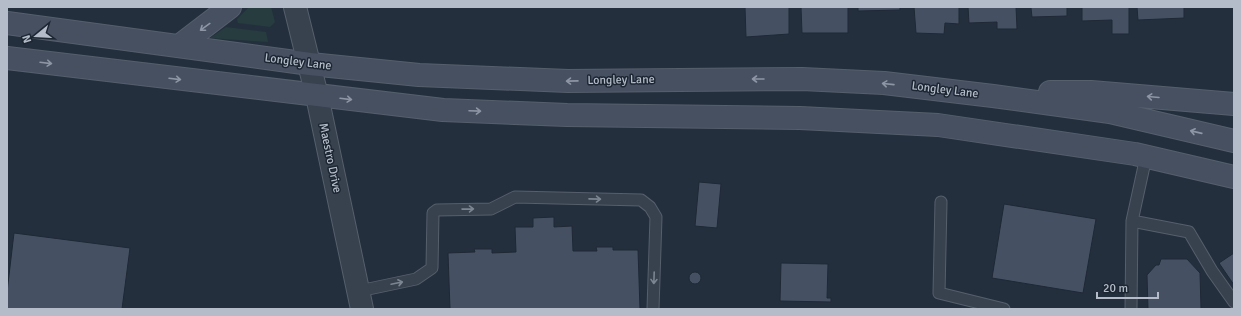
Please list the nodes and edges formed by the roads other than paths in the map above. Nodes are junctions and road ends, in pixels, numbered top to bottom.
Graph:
1 (230, 7) edge
2 (295, 7) edge
3 (7, 23) edge
4 (179, 46) junction
5 (7, 58) edge
6 (310, 64) junction
7 (965, 93) junction
8 (318, 96) junction
9 (1234, 104) edge
10 (1234, 141) edge
11 (1146, 157) junction
12 (1234, 177) edge
13 (941, 202) dead end
14 (1132, 221) junction
15 (361, 300) edge
16 (1234, 302) edge
17 (654, 309) edge
18 (1004, 309) edge
19 (1131, 309) edge

1 -> 4 main road
2 - 6 street, Maestro Drive
3 - 4 main road, Longley Lane
4 - 6 main road, Longley Lane
5 -> 8 main road
7 -> 6 main road, Longley Lane
6 - 8 street, Maestro Drive
9 -> 7 main road
10 -> 7 main road, Longley Lane
8 -> 11 main road
8 - 15 street, Maestro Drive
11 - 12 main road
11 - 14 lane
13 - 18 lane
14 - 16 lane
14 - 19 lane
15 -> 17 lane

